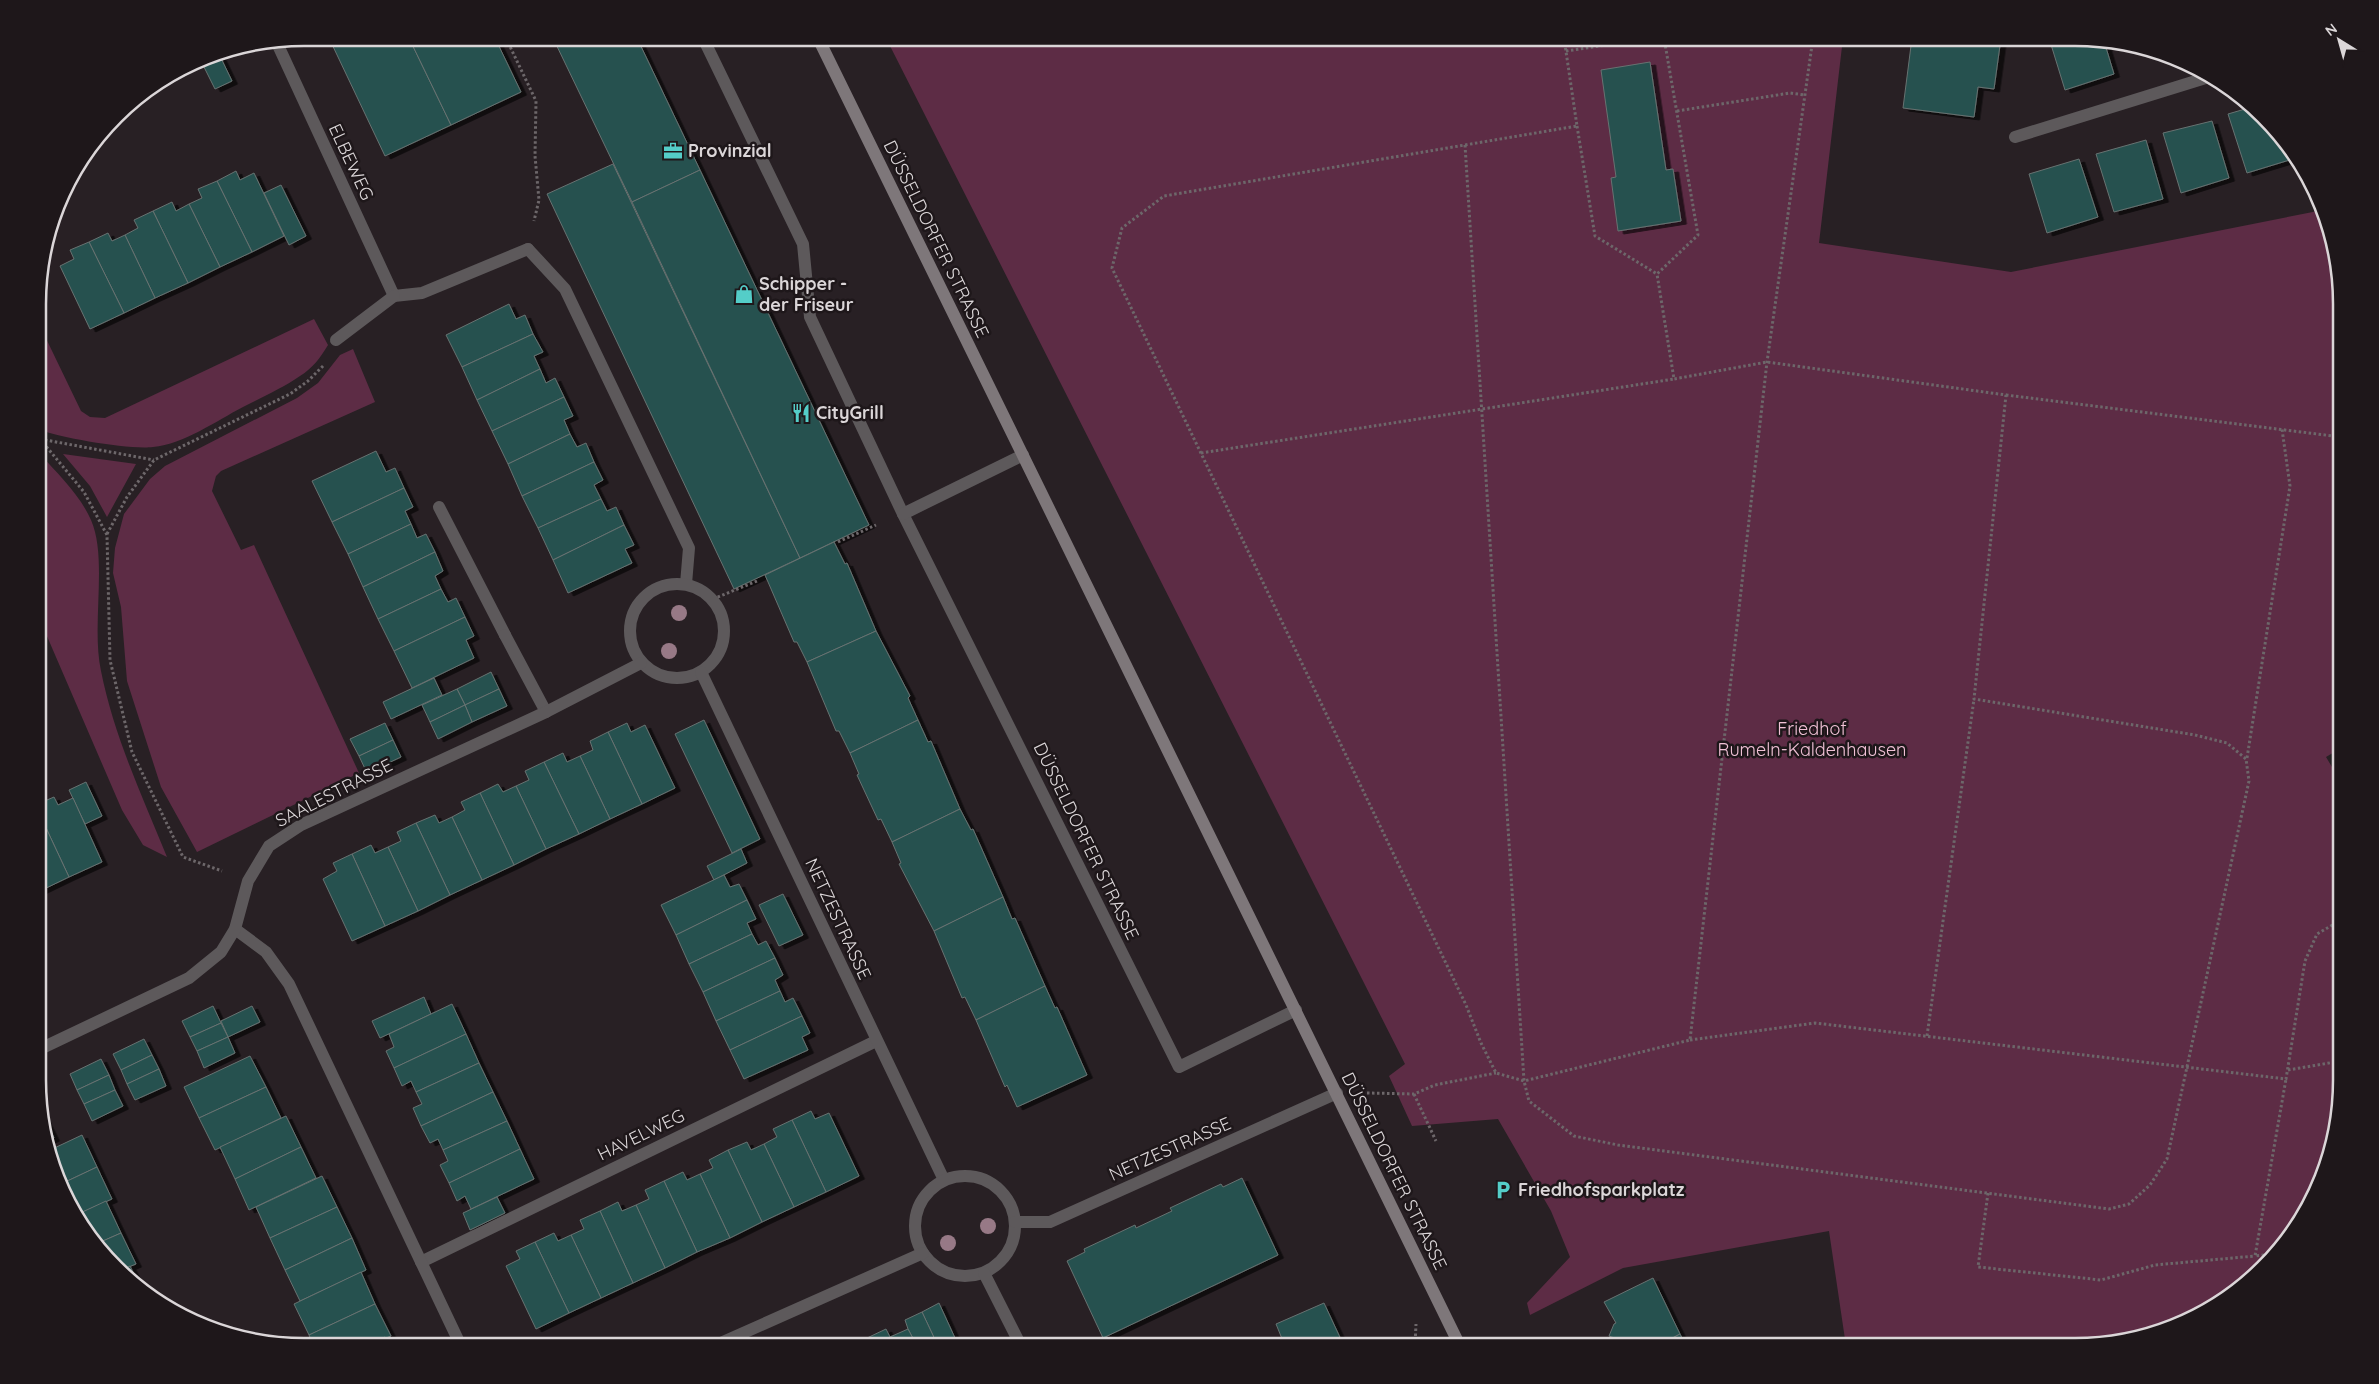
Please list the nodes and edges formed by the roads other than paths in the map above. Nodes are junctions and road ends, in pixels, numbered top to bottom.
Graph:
1 (707, 46) edge
2 (822, 46) edge
3 (279, 48) edge
4 (2201, 79) edge
5 (2015, 137) dead end
6 (394, 296) junction
7 (336, 340) road end
8 (1023, 455) junction
9 (439, 508) dead end
10 (903, 514) junction
11 (686, 584) junction
12 (641, 663) junction
13 (701, 672) junction
14 (546, 712) junction
15 (235, 929) junction
16 (1296, 1010) junction
17 (876, 1040) junction
18 (46, 1046) edge
19 (1337, 1093) junction
20 (944, 1180) junction
21 (1016, 1222) junction
22 (923, 1254) junction
23 (422, 1262) junction
24 (984, 1273) junction
25 (457, 1338) edge
26 (732, 1338) edge
27 (1017, 1338) edge
28 (1456, 1338) edge

1 - 10 street, DÜSSELDORFER STRASSE
2 - 8 main road, DÜSSELDORFER STRASSE
3 - 6 street, ELBEWEG
4 - 5 street
6 - 7 street
6 - 11 street
8 - 10 street
8 - 16 main road, DÜSSELDORFER STRASSE
9 - 14 street
10 - 16 street, DÜSSELDORFER STRASSE
11 - 12 street
11 - 13 street
12 - 13 street
12 - 14 street, SAALESTRASSE
13 - 17 street, NETZESTRASSE
14 - 15 street, SAALESTRASSE
15 - 18 street, SAALESTRASSE
15 - 23 street
16 - 19 main road, DÜSSELDORFER STRASSE
17 - 20 street, NETZESTRASSE
17 - 23 street, HAVELWEG
19 - 21 street, NETZESTRASSE
19 - 28 main road, DÜSSELDORFER STRASSE
20 - 21 street
20 - 22 street
21 - 24 street
22 - 24 street
22 - 26 street
23 - 25 street
24 - 27 street

